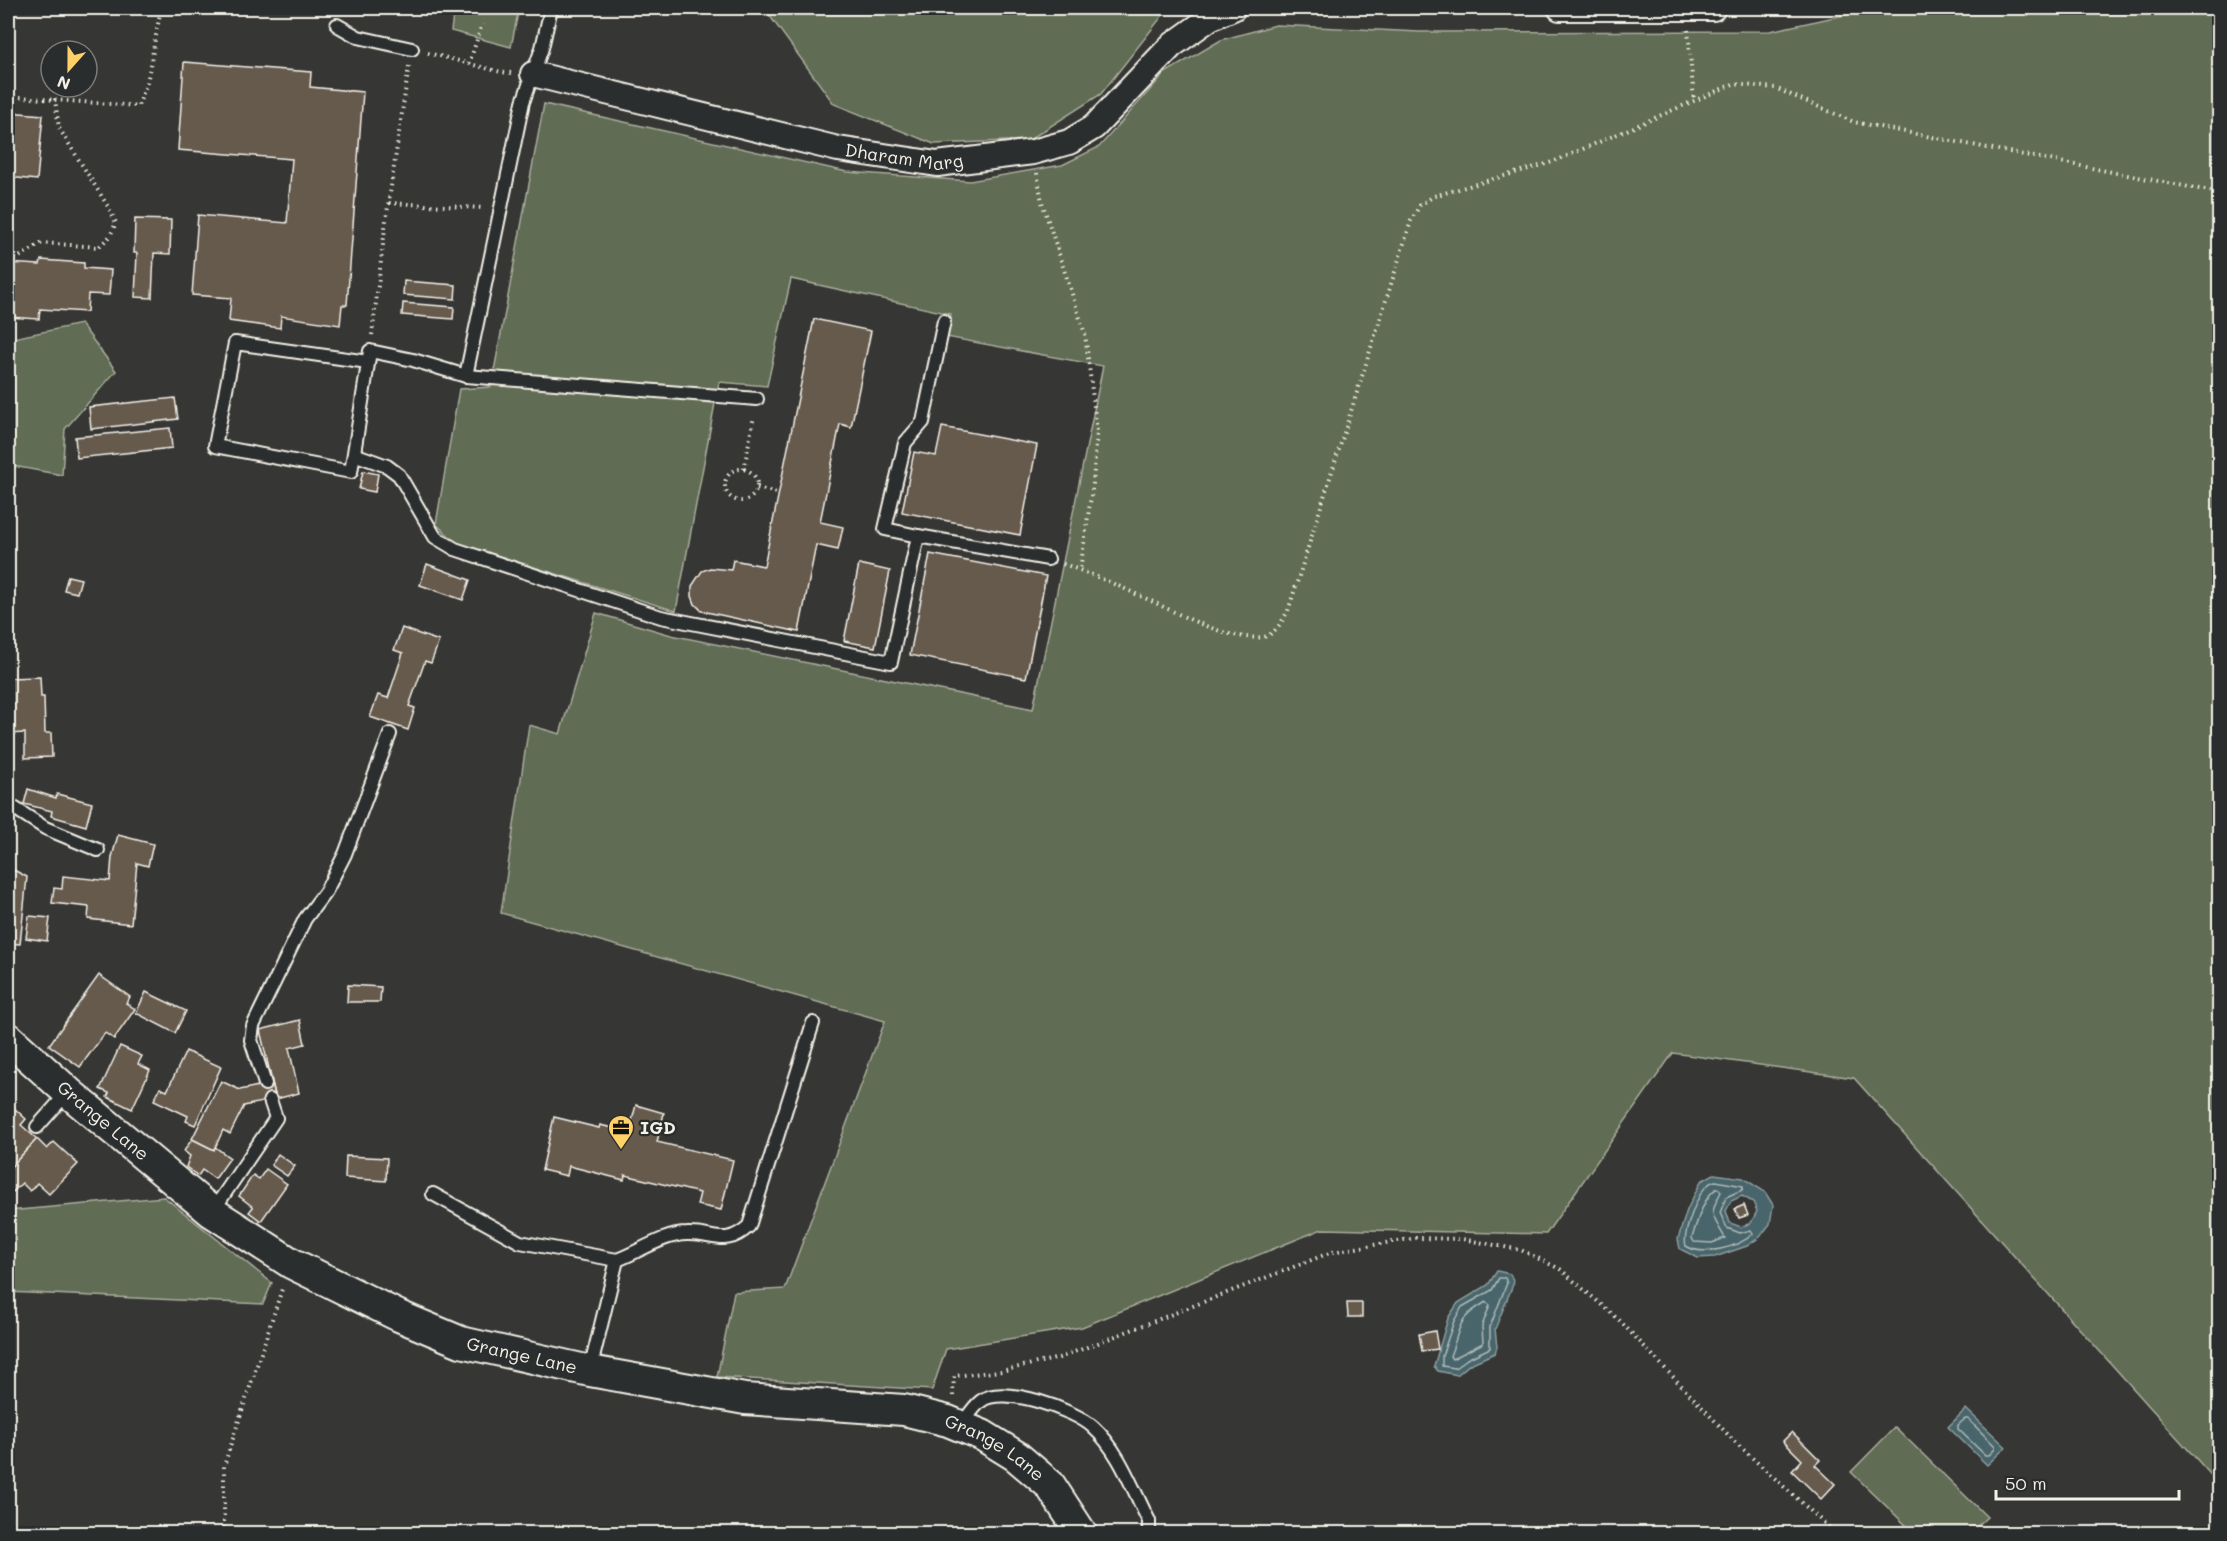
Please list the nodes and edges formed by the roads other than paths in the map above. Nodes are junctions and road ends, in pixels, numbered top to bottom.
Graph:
1 (551, 8) edge
2 (1233, 8) edge
3 (1560, 8) edge
4 (1713, 8) edge
5 (1687, 9) edge
6 (337, 25) dead end
7 (412, 49) road end
8 (533, 74) junction
9 (944, 321) dead end
10 (369, 357) junction
11 (466, 376) junction
12 (757, 399) road end
13 (354, 454) junction
14 (918, 536) junction
15 (1048, 559) road end
16 (390, 734) dead end
17 (8, 804) edge
18 (98, 850) dead end
19 (813, 1023) dead end
20 (8, 1038) edge
21 (265, 1084) dead end
22 (68, 1092) junction
23 (270, 1100) dead end
24 (37, 1127) dead end
25 (433, 1194) dead end
26 (212, 1212) junction
27 (617, 1260) junction
28 (590, 1371) junction
29 (954, 1423) junction
30 (1082, 1533) edge
31 (1149, 1533) edge

1 - 8 lane
2 - 8 street, Dharam Marg
3 - 5 street
4 - 5 street
6 - 7 lane
8 - 11 lane
9 - 14 lane
10 - 11 lane
10 - 13 lane
10 - 13 lane
11 - 12 lane
13 - 14 lane
14 - 15 lane
16 - 21 lane
17 - 18 lane
19 - 27 lane
20 - 22 street, Grange Lane
22 - 24 lane
22 - 26 street, Grange Lane
23 - 26 lane
25 - 27 lane
26 - 28 street, Grange Lane
27 - 28 lane
28 - 29 street, Grange Lane
29 - 30 street, Grange Lane
29 - 31 lane

